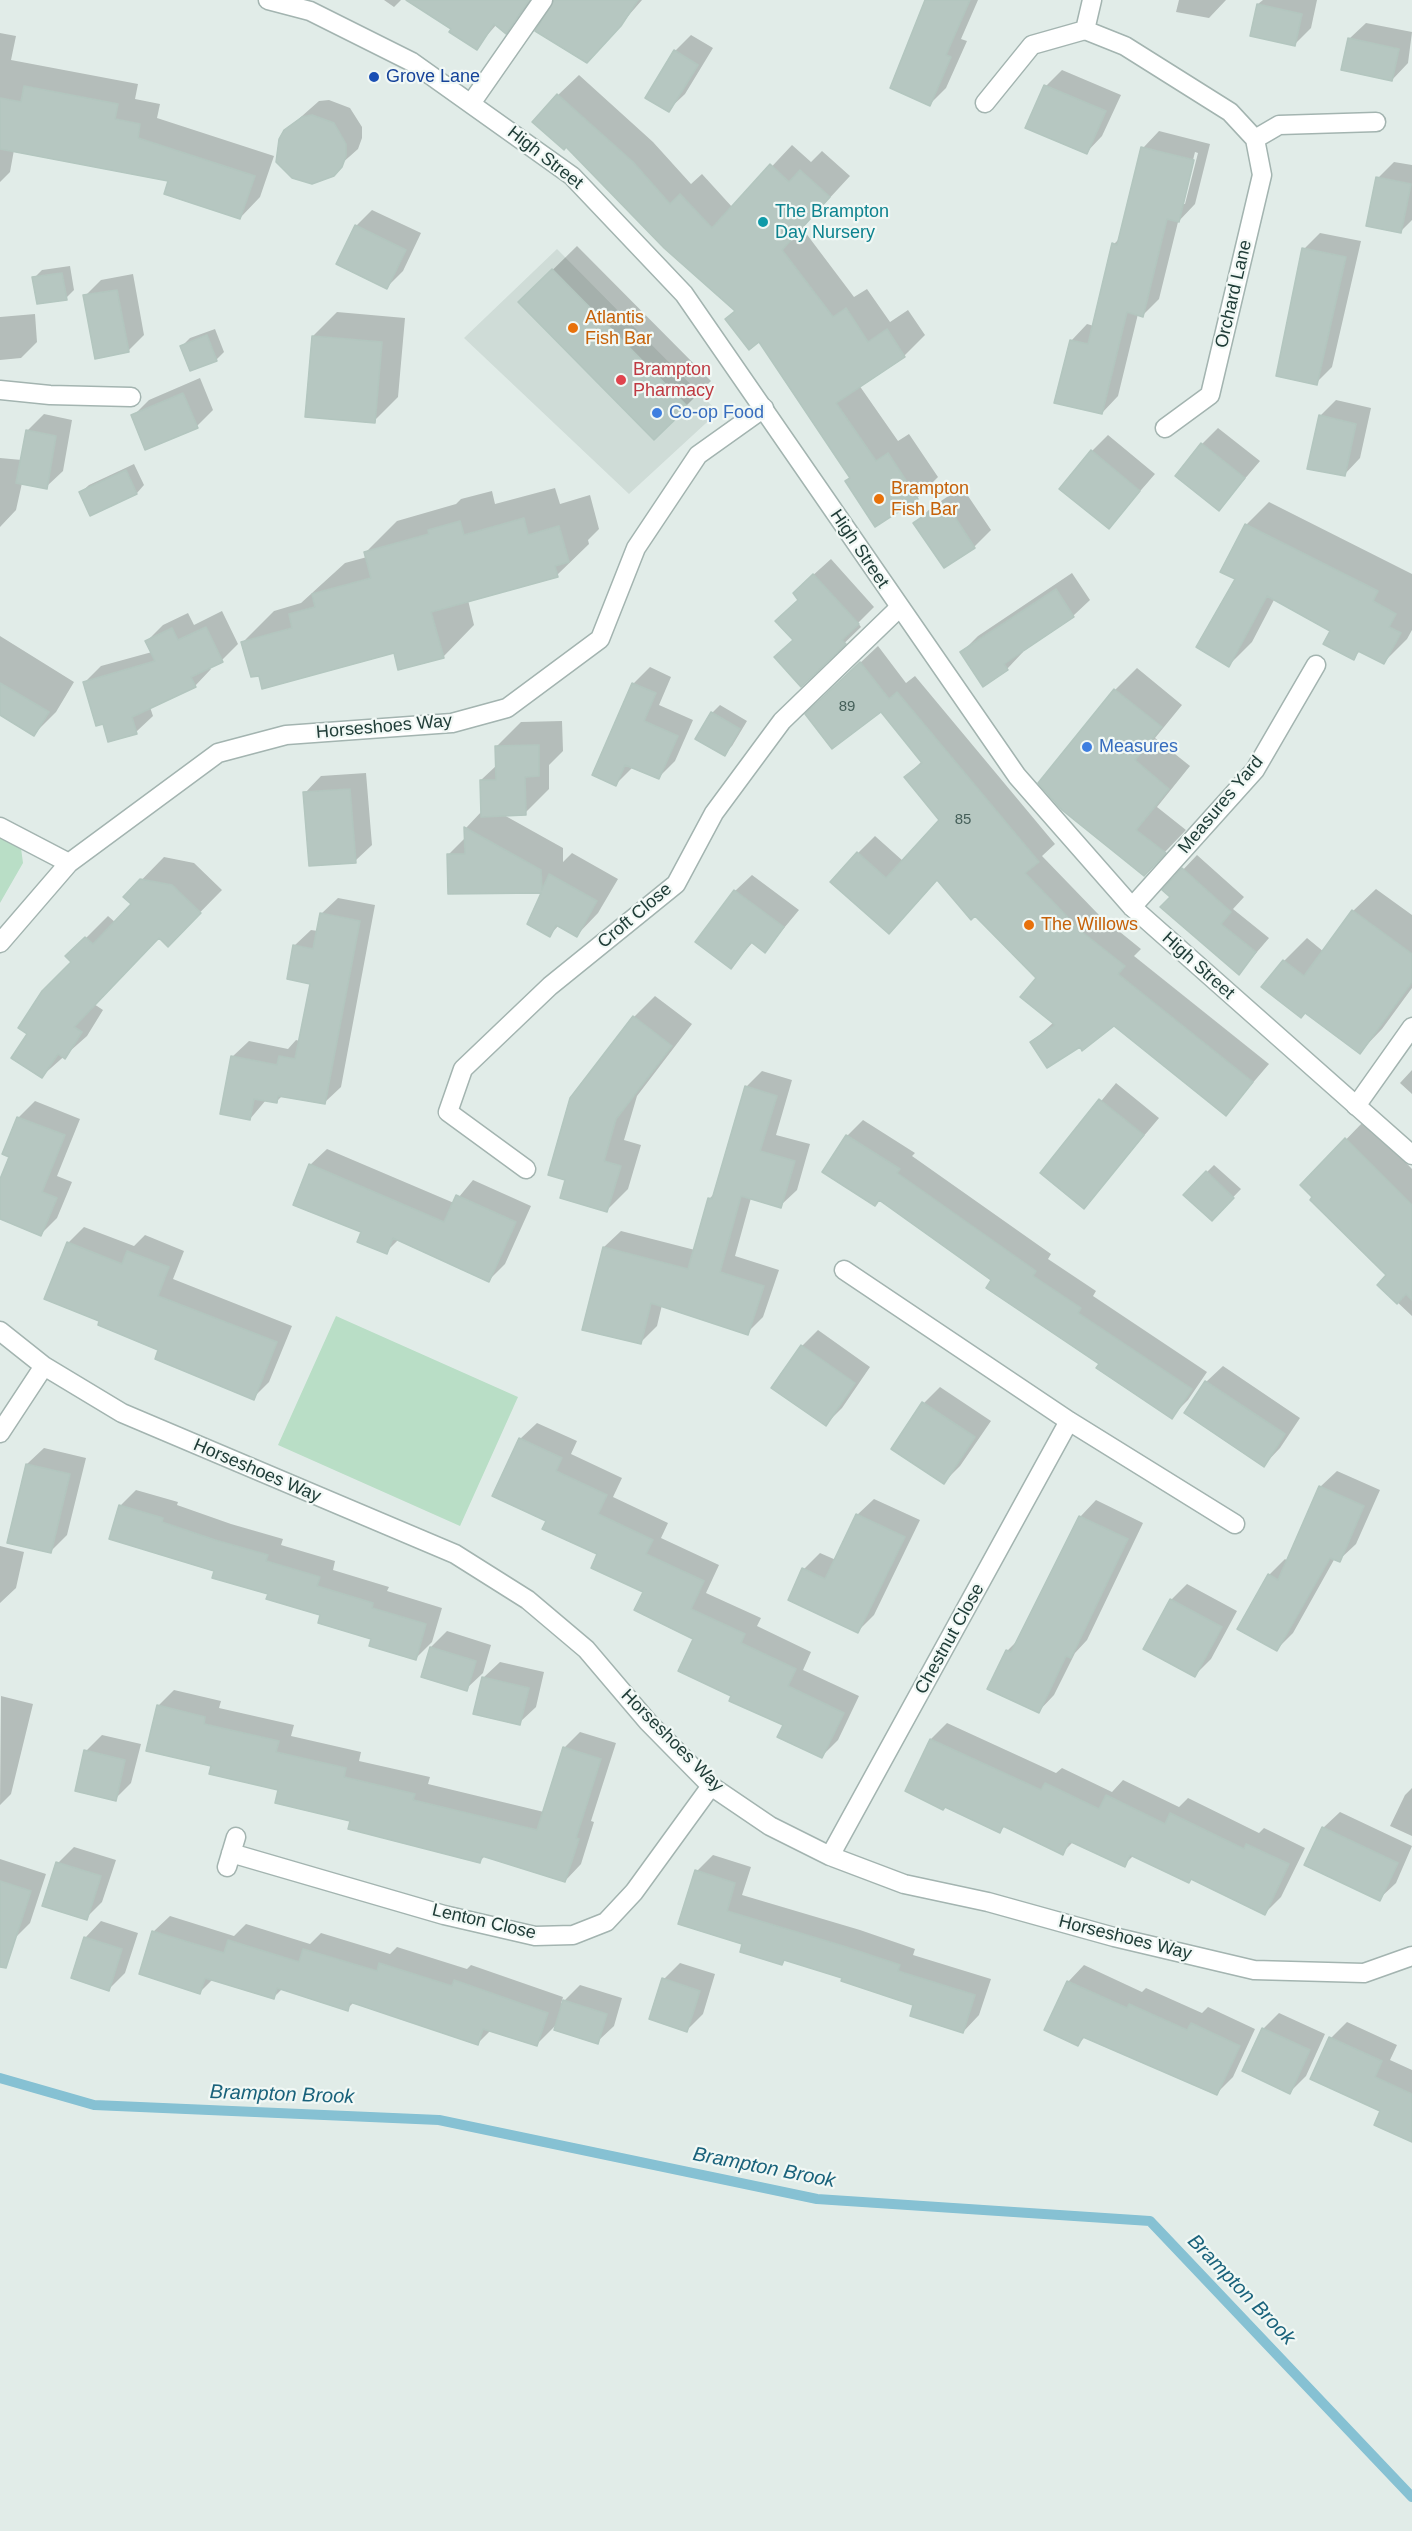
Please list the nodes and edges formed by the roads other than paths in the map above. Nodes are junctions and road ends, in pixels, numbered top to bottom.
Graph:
1 (268, 0) edge
2 (543, 0) edge
3 (1092, 0) edge
4 (1085, 30) junction
5 (472, 102) junction
6 (985, 103) dead end
7 (1376, 122) dead end
8 (1255, 139) junction
9 (0, 390) edge
10 (131, 397) dead end
11 (764, 408) junction
12 (1166, 428) dead end
13 (899, 608) junction
14 (1316, 664) dead end
15 (0, 827) edge
16 (69, 863) junction
17 (1132, 907) junction
18 (0, 943) edge
19 (1412, 1027) edge
20 (1356, 1106) junction
21 (1412, 1155) edge
22 (526, 1169) dead end
23 (844, 1270) dead end
24 (0, 1331) edge
25 (44, 1366) junction
26 (1069, 1422) junction
27 (0, 1433) edge
28 (1235, 1524) dead end
29 (711, 1786) junction
30 (231, 1852) dead end
31 (830, 1856) junction
32 (1412, 1956) edge

1 - 5 street, High Street
2 - 5 street
3 - 4 street
4 - 6 street
4 - 8 street
5 - 11 street, High Street
7 - 8 street
8 - 12 street, Orchard Lane
9 - 10 street
11 - 13 street, High Street
11 - 16 street, Horseshoes Way
13 - 17 street, High Street
13 - 22 street, Croft Close
14 - 17 street, Measures Yard
15 - 16 street
16 - 18 street, Horseshoes Way
17 - 20 street, High Street
19 - 20 street
20 - 21 street, High Street
23 - 26 street
24 - 25 street, Horseshoes Way
25 - 27 street
25 - 29 street, Horseshoes Way
26 - 28 street
26 - 31 street, Chestnut Close
29 - 30 street, Lenton Close
29 - 31 street, Horseshoes Way
31 - 32 street, Horseshoes Way

